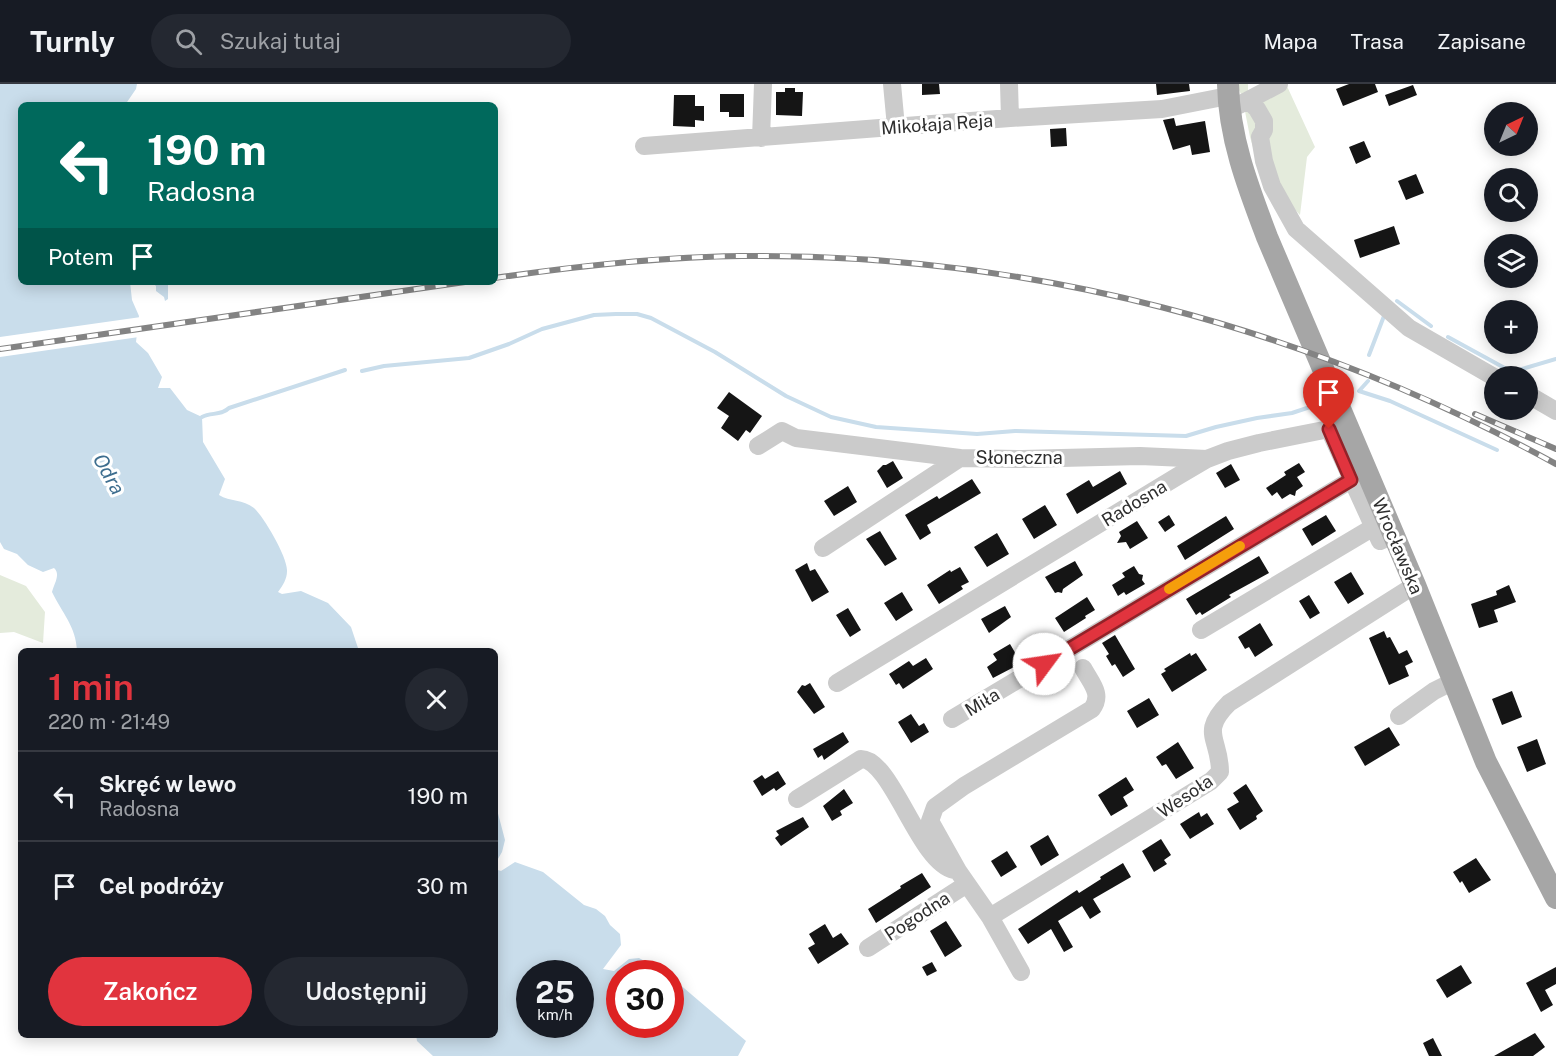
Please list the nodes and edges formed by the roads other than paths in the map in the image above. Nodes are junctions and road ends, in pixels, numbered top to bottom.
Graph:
1 (762, 84) edge
2 (892, 84) edge
3 (1009, 84) edge
4 (1279, 84) edge
5 (1234, 98) edge
6 (1010, 118) junction
7 (896, 127) junction
8 (761, 138) junction
9 (644, 146) dead end
10 (1484, 370) edge
11 (1538, 400) edge
12 (1556, 411) edge
13 (758, 446) dead end
14 (960, 458) junction
15 (1207, 459) junction
16 (1351, 480) junction
17 (1383, 531) junction
18 (823, 548) dead end
19 (1414, 585) junction
20 (1201, 630) dead end
21 (1083, 669) dead end
22 (1452, 682) junction
23 (837, 683) dead end
24 (1399, 716) dead end
25 (952, 719) dead end
26 (797, 799) dead end
27 (962, 877) junction
28 (1554, 890) edge
29 (990, 917) junction
30 (868, 948) dead end
31 (1022, 972) dead end

1 - 8 street
2 - 7 street
3 - 6 street
4 - 5 street, Mikołaja Reja
5 - 6 street, Mikołaja Reja
5 - 10 street
5 - 17 main road, Wrocławska
6 - 7 street, Mikołaja Reja
7 - 8 street, Mikołaja Reja
8 - 9 street, Mikołaja Reja
11 - 12 street
13 - 14 street
14 - 15 street, Słoneczna
14 - 18 street, Słoneczna
15 - 16 street, Radosna
15 - 23 street, Radosna
16 - 17 street, Radosna
16 - 25 street, Miła
17 - 19 main road, Wrocławska
17 - 20 street
19 - 22 main road, Wrocławska
19 - 29 street, Wesoła
21 - 27 street
22 - 24 street
22 - 28 main road, Wrocławska
26 - 27 street
27 - 29 street
27 - 30 street, Pogodna
29 - 31 street

